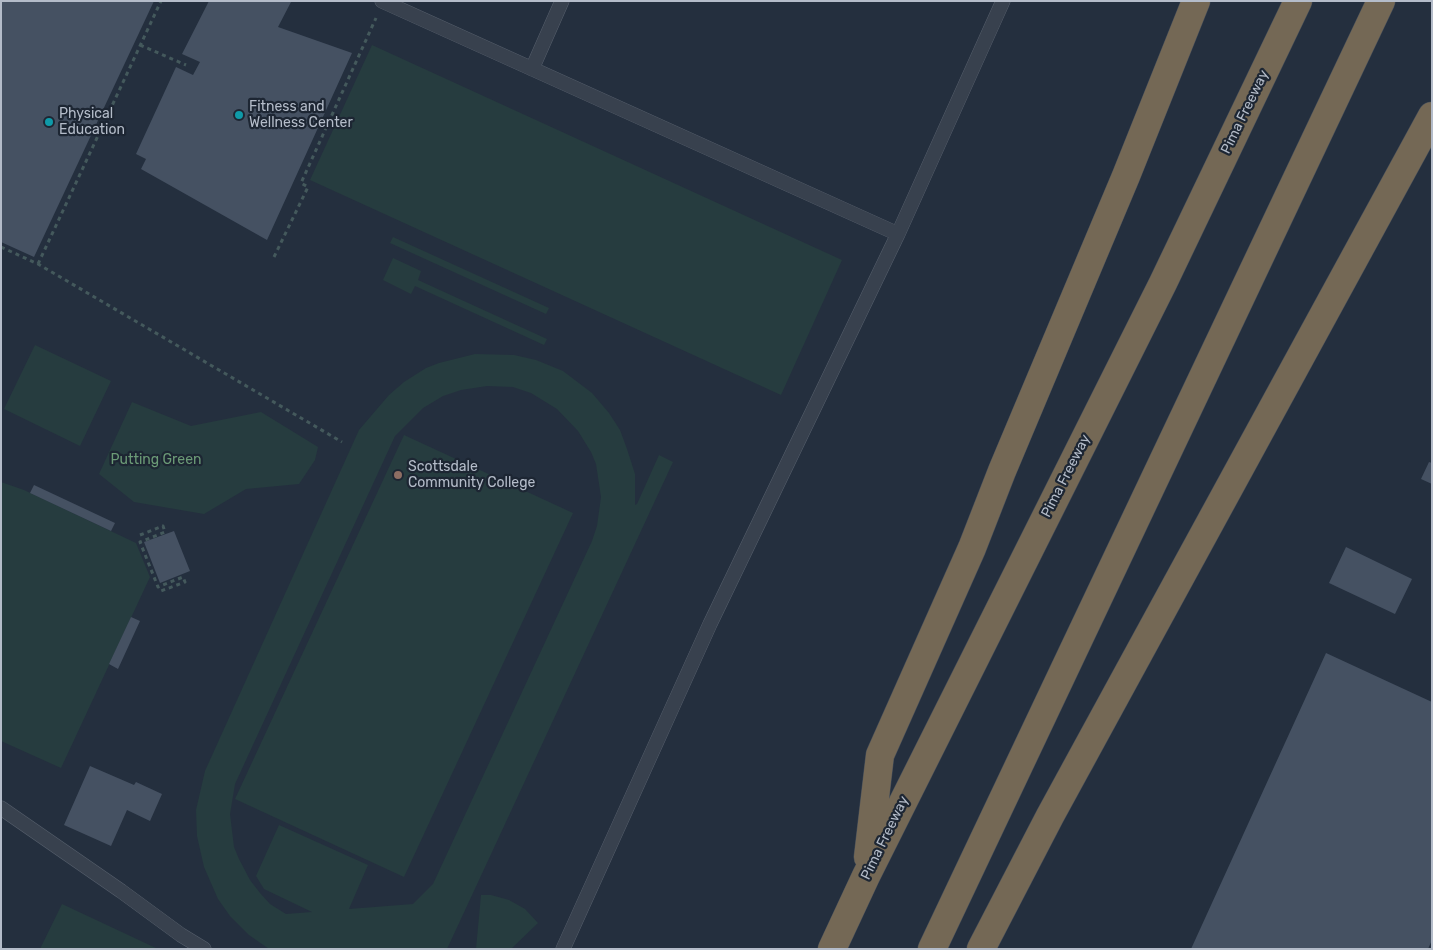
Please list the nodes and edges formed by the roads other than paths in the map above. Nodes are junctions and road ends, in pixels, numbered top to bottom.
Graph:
1 (562, 1) edge
2 (1003, 1) edge
3 (1196, 1) edge
4 (1298, 1) edge
5 (1380, 1) edge
6 (383, 2) edge
7 (532, 69) junction
8 (1432, 116) edge
9 (898, 234) junction
10 (1, 808) edge
11 (866, 876) junction
12 (204, 949) edge
13 (563, 949) edge
14 (832, 949) edge
15 (932, 949) edge
16 (981, 949) edge

1 - 7 lane
2 - 9 lane
3 - 11 highway
4 - 11 highway, Pima Freeway
5 - 15 highway
6 - 7 lane
7 - 9 lane
8 - 16 highway
9 - 13 lane
10 - 12 lane
11 - 14 highway, Pima Freeway

